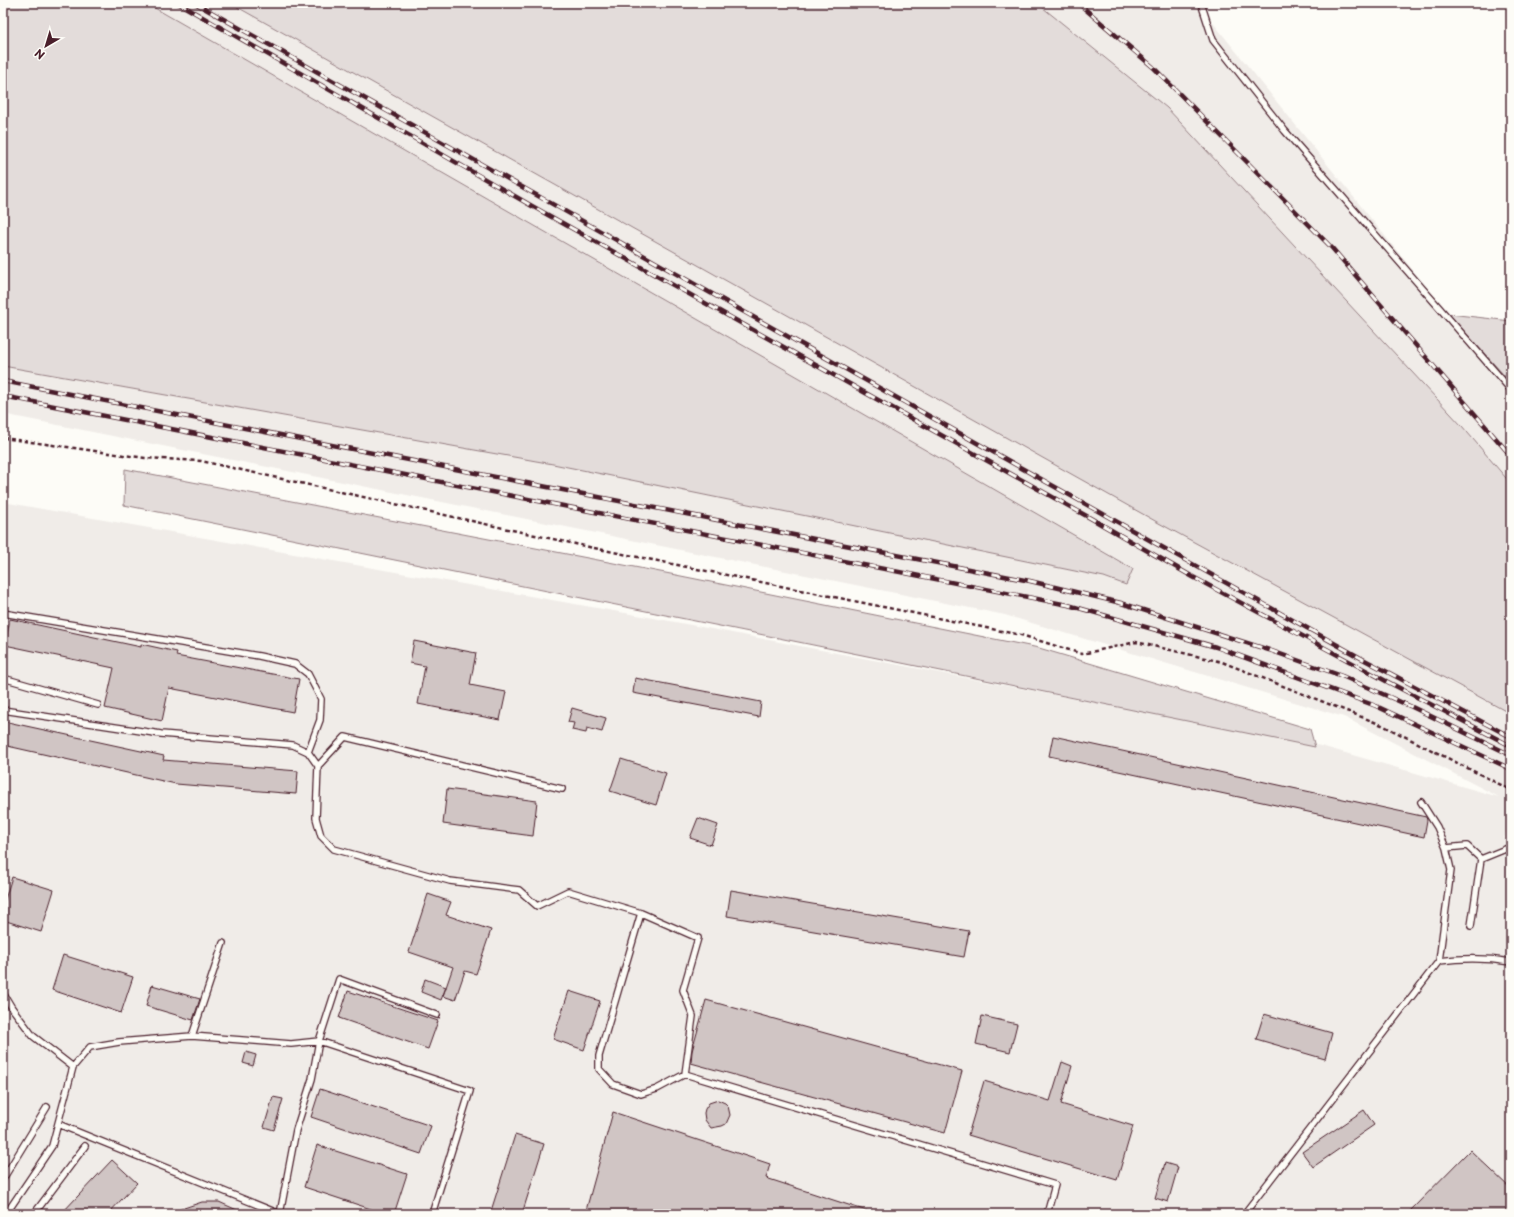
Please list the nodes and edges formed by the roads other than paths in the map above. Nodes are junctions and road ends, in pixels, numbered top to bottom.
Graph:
1 (1202, 3) edge
2 (1511, 390) edge
3 (4, 614) edge
4 (3, 621) edge
5 (3, 678) edge
6 (98, 705) dead end
7 (3, 710) edge
8 (308, 752) junction
9 (318, 766) junction
10 (562, 789) dead end
11 (1421, 802) dead end
12 (1446, 848) junction
13 (1511, 848) edge
14 (1481, 859) junction
15 (641, 913) junction
16 (1471, 926) dead end
17 (223, 943) dead end
18 (1439, 961) junction
19 (1511, 962) edge
20 (3, 993) edge
21 (437, 1015) dead end
22 (192, 1036) junction
23 (319, 1041) junction
24 (73, 1067) junction
25 (685, 1074) junction
26 (47, 1107) dead end
27 (58, 1124) junction
28 (85, 1146) dead end
29 (3, 1178) edge
30 (6, 1214) edge
31 (34, 1214) edge
32 (432, 1214) edge
33 (1047, 1214) edge
34 (1244, 1214) edge

1 - 2 lane
3 - 4 lane
3 - 8 lane
5 - 6 lane
7 - 8 lane
8 - 9 lane
9 - 10 lane
9 - 15 lane
11 - 12 lane
12 - 14 lane
12 - 18 lane
13 - 14 lane
14 - 16 lane
15 - 25 lane
15 - 25 lane
17 - 22 lane
18 - 19 lane
18 - 34 lane
20 - 24 lane
21 - 23 lane
22 - 23 lane
22 - 24 lane
23 - 27 lane
23 - 32 lane
24 - 27 lane
25 - 33 lane
26 - 29 lane
27 - 30 lane
28 - 31 lane

